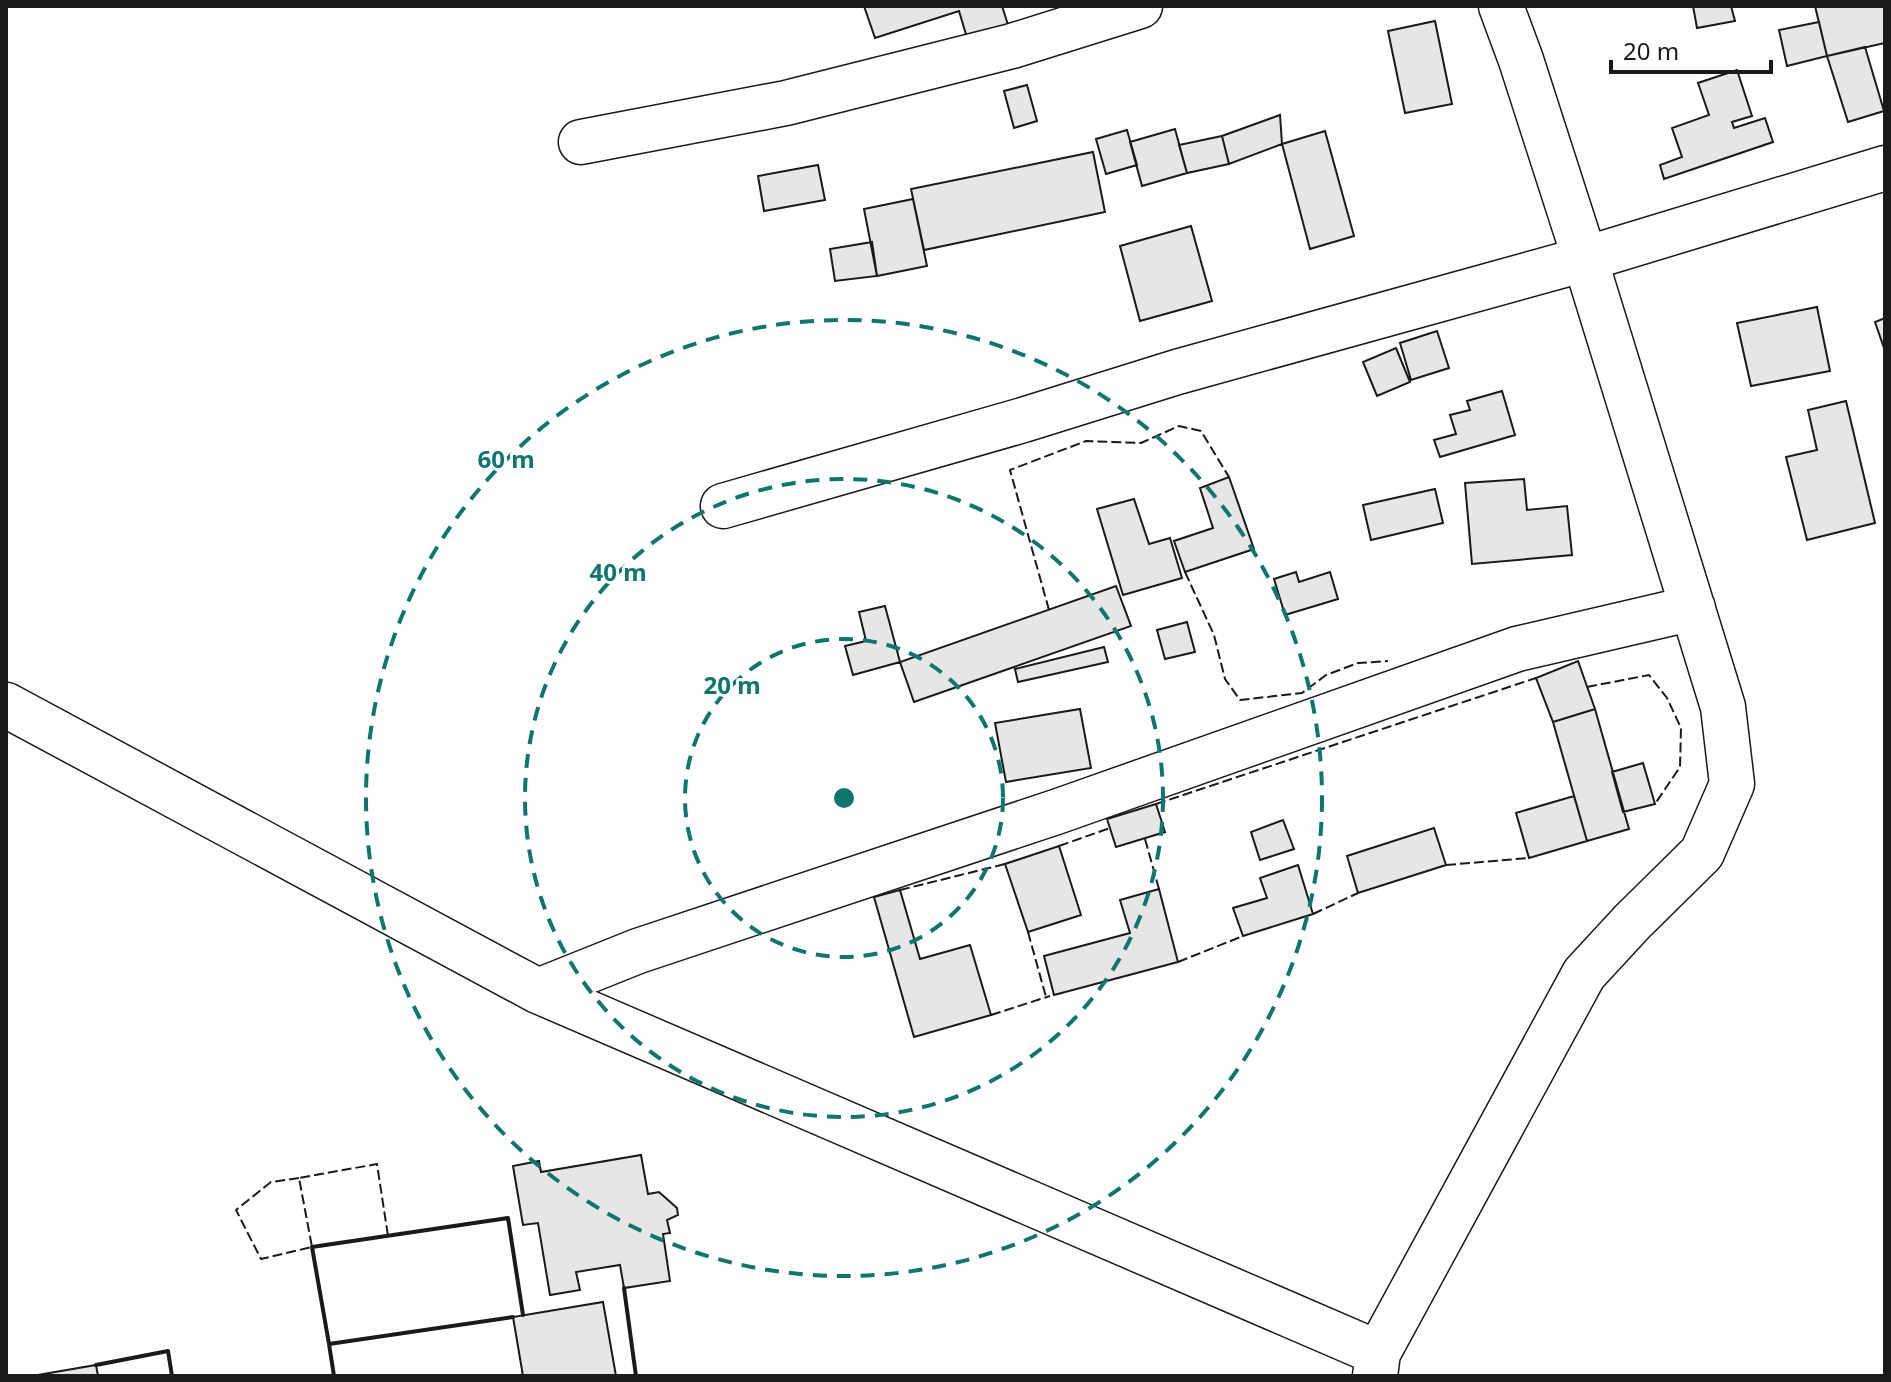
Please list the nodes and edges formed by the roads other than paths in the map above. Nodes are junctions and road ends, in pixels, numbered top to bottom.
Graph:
1 (1140, 6) edge
2 (1501, 6) edge
3 (581, 142) dead end
4 (1885, 168) edge
5 (1585, 259) junction
6 (723, 506) dead end
7 (1693, 608) junction
8 (6, 705) edge
9 (538, 991) junction
10 (1376, 1365) edge

1 - 3 street
2 - 5 street
4 - 5 street
5 - 6 street
5 - 7 street
7 - 9 street
7 - 10 street
8 - 9 street
9 - 10 street

